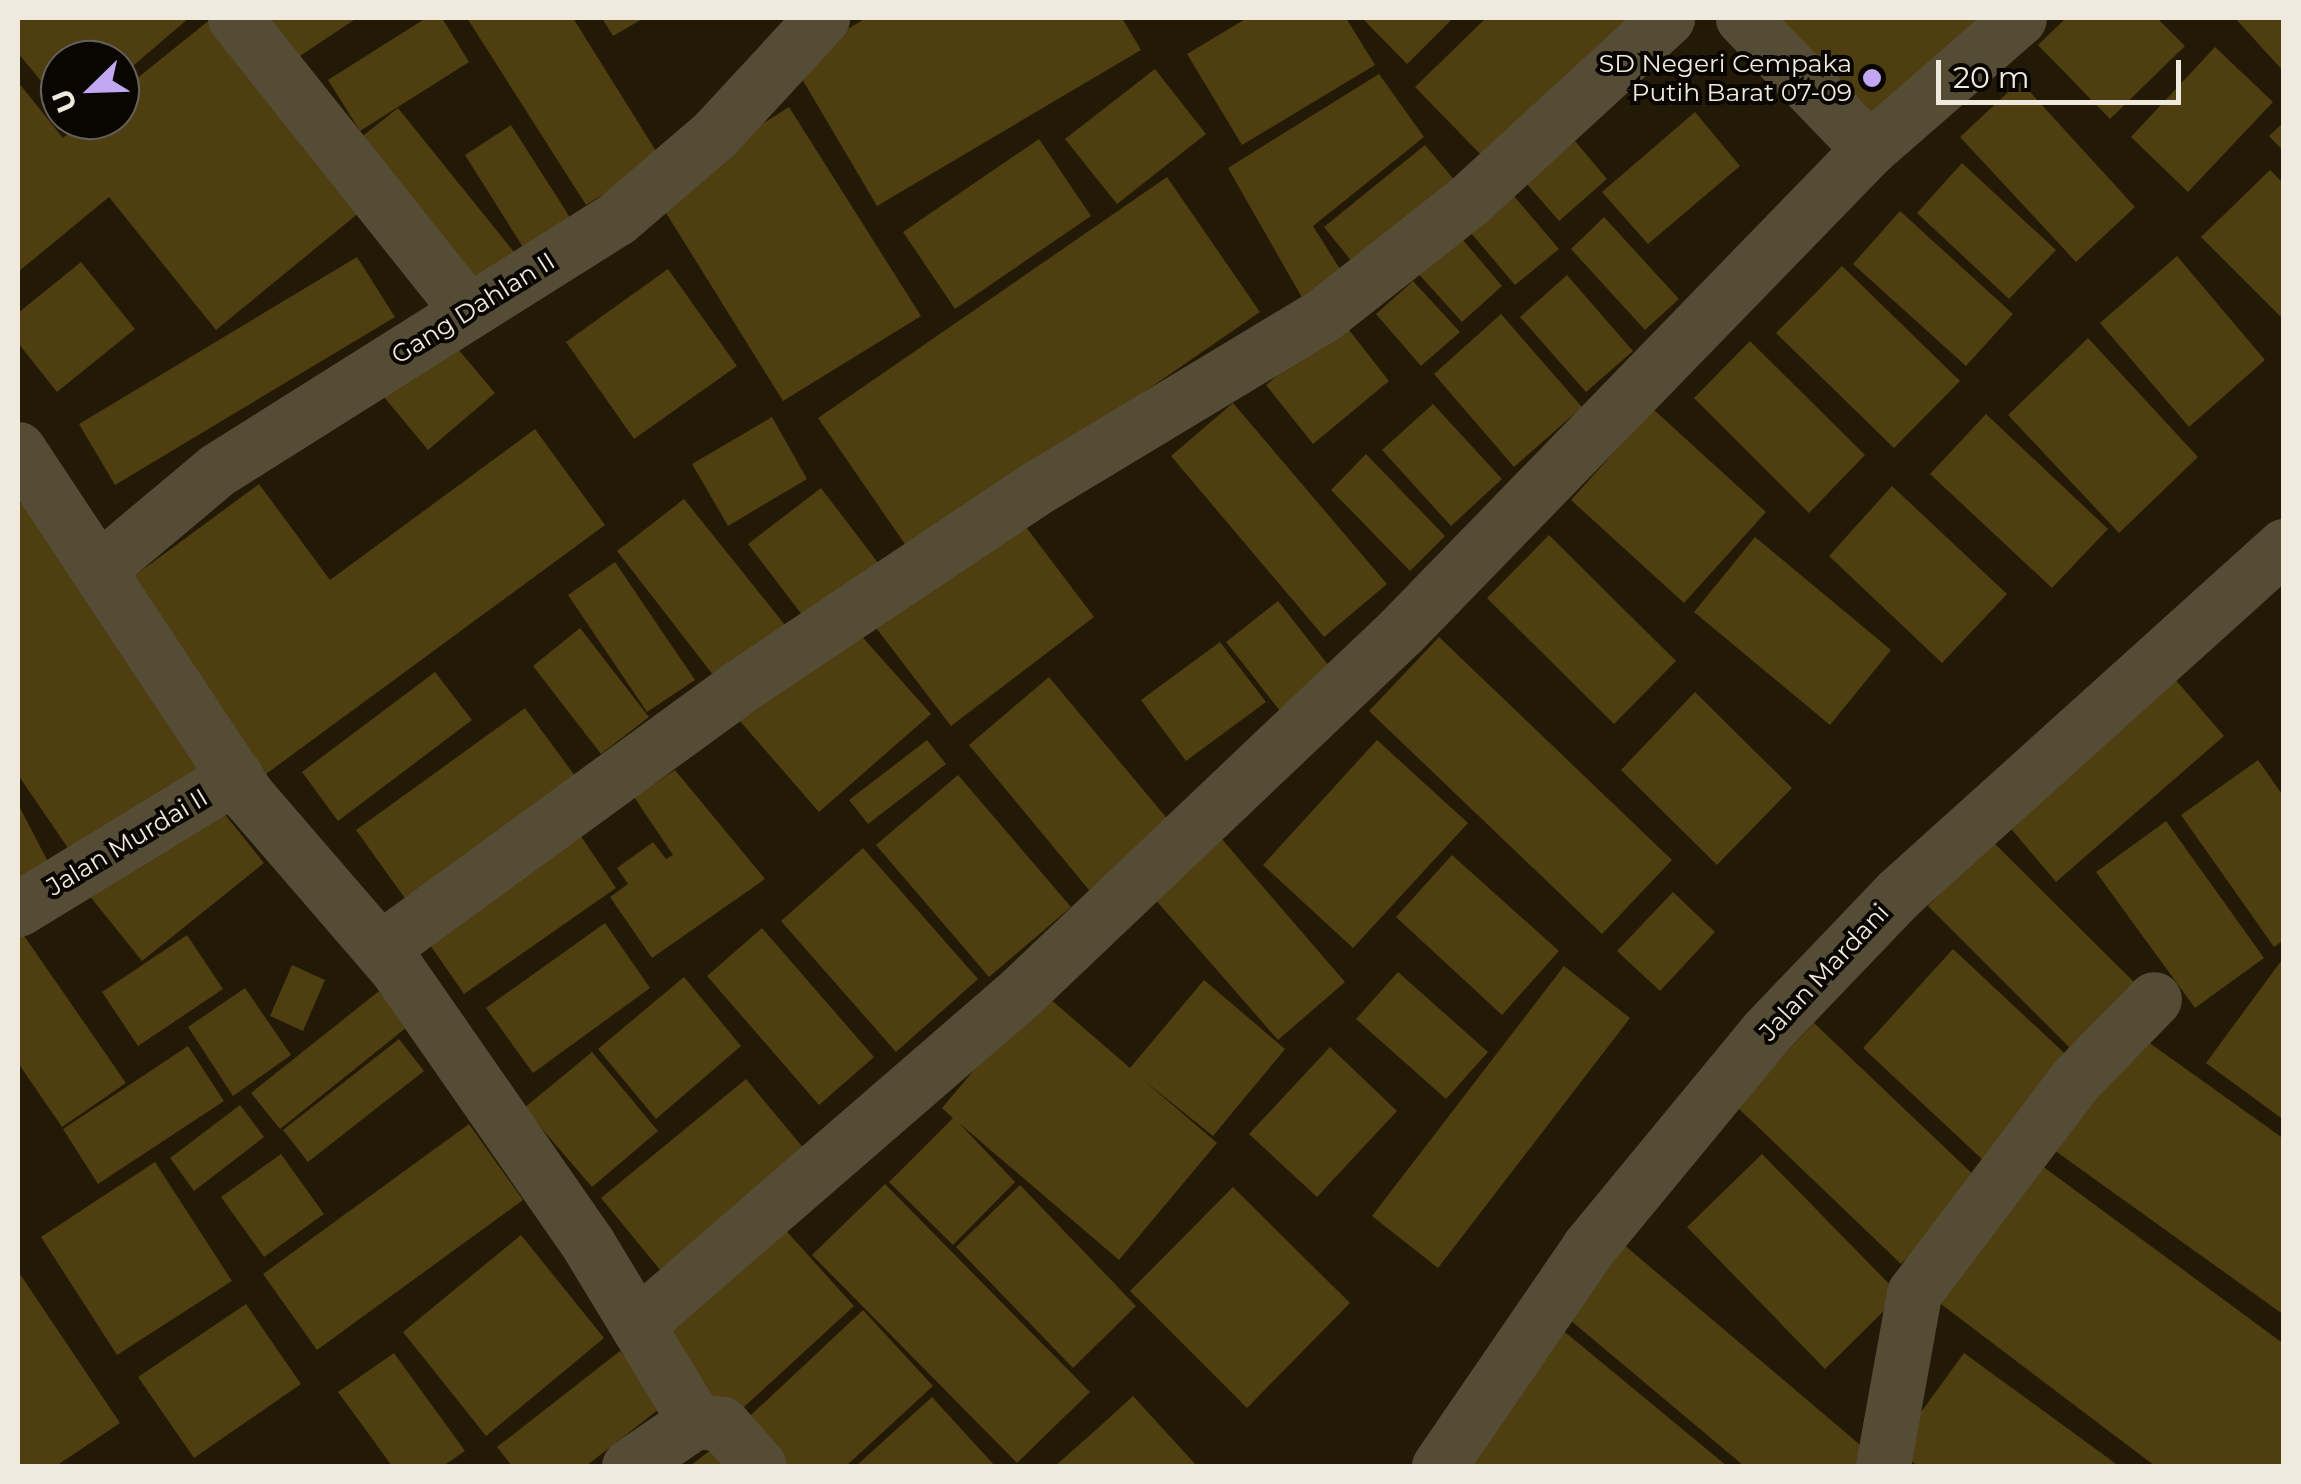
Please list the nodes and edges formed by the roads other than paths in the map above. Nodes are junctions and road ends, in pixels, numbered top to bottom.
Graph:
1 (235, 18) edge
2 (822, 18) edge
3 (1667, 18) edge
4 (1744, 18) edge
5 (2020, 18) edge
6 (1869, 149) junction
7 (467, 310) junction
8 (18, 449) edge
9 (2284, 546) edge
10 (99, 568) junction
11 (236, 776) junction
12 (18, 908) edge
13 (380, 950) junction
14 (2154, 999) dead end
15 (638, 1324) junction
16 (695, 1421) junction
17 (629, 1466) edge
18 (760, 1466) edge
19 (1439, 1466) edge
20 (1882, 1466) edge

1 - 7 street
2 - 7 street, Gang Dahlan II
3 - 13 street
4 - 6 street
5 - 6 street
6 - 15 street
7 - 10 street, Gang Dahlan II
8 - 10 street
9 - 19 street, Jalan Mardani
10 - 11 street
11 - 12 street, Jalan Murdai II
11 - 13 street
13 - 15 street
14 - 20 street
15 - 16 street
16 - 17 street
16 - 18 street

